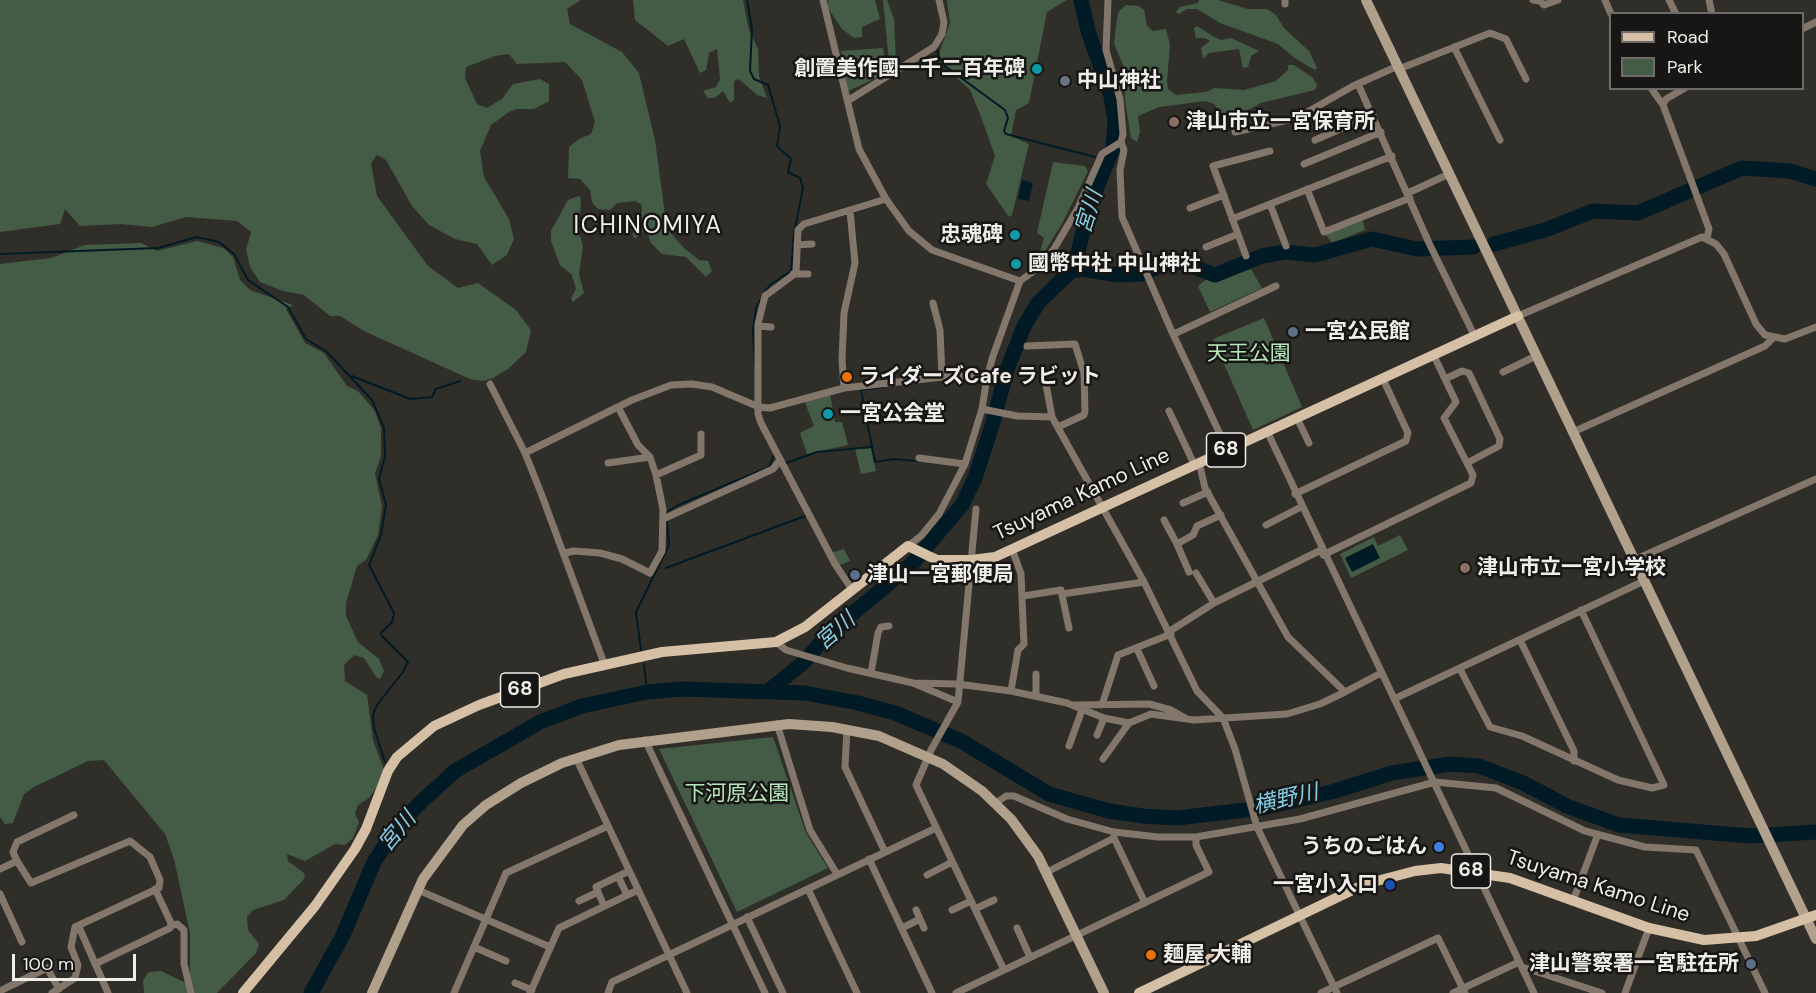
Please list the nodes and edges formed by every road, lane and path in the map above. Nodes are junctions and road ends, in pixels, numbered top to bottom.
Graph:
1 (824, 0) edge
2 (939, 0) edge
3 (1108, 0) edge
4 (1366, 0) edge
5 (1533, 0) edge
6 (1558, 0) edge
7 (1454, 47) junction
8 (1399, 67) junction
9 (1526, 79) dead end
10 (1358, 84) junction
11 (1652, 90) edge
12 (1681, 90) edge
13 (849, 100) junction
14 (1663, 105) junction
15 (1373, 115) junction
16 (1235, 132) dead end
17 (1381, 132) junction
18 (1315, 140) dead end
19 (1500, 140) dead end
20 (1120, 143) junction
21 (1270, 151) dead end
22 (1392, 156) junction
23 (1304, 164) dead end
24 (1449, 174) junction
25 (1307, 189) junction
26 (1224, 195) junction
27 (1409, 196) junction
28 (886, 200) junction
29 (1270, 204) junction
30 (1190, 208) dead end
31 (850, 212) junction
32 (1232, 219) junction
33 (1238, 234) junction
34 (1707, 238) junction
35 (812, 244) dead end
36 (797, 245) junction
37 (1286, 246) dead end
38 (1206, 247) dead end
39 (1246, 256) dead end
40 (793, 274) junction
41 (808, 274) dead end
42 (1020, 281) junction
43 (1276, 286) dead end
44 (933, 303) dead end
45 (1518, 316) junction
46 (758, 326) junction
47 (771, 327) dead end
48 (1816, 327) edge
49 (1174, 334) junction
50 (1476, 337) junction
51 (1773, 338) junction
52 (1027, 346) dead end
53 (1434, 356) junction
54 (1536, 356) junction
55 (1503, 372) dead end
56 (942, 377) junction
57 (987, 377) junction
58 (1383, 379) junction
59 (1445, 379) junction
60 (490, 384) dead end
61 (1046, 384) dead end
62 (844, 388) junction
63 (757, 406) junction
64 (618, 407) junction
65 (982, 410) junction
66 (1169, 411) dead end
67 (1052, 417) junction
68 (1297, 418) junction
69 (1058, 427) junction
70 (1267, 431) junction
71 (1574, 432) junction
72 (701, 434) dead end
73 (1309, 443) dead end
74 (1227, 449) junction
75 (525, 453) junction
76 (650, 457) junction
77 (919, 458) dead end
78 (780, 460) junction
79 (608, 462) dead end
80 (1197, 463) junction
81 (1467, 463) junction
82 (964, 464) junction
83 (656, 475) junction
84 (1816, 479) edge
85 (1208, 492) junction
86 (1295, 494) junction
87 (1183, 503) dead end
88 (1301, 507) junction
89 (1102, 508) junction
90 (976, 509) dead end
91 (1221, 515) junction
92 (666, 518) junction
93 (1164, 520) dead end
94 (1266, 525) dead end
95 (1177, 544) junction
96 (911, 548) junction
97 (1012, 549) junction
98 (1322, 552) junction
99 (565, 553) junction
100 (971, 560) junction
101 (1634, 560) junction
102 (1644, 580) junction
103 (1257, 581) junction
104 (1144, 582) junction
105 (851, 588) junction
106 (1062, 594) junction
107 (1023, 596) junction
108 (1214, 603) junction
109 (1581, 610) junction
110 (889, 627) dead end
111 (1070, 628) dead end
112 (1170, 632) junction
113 (1520, 640) junction
114 (776, 642) junction
115 (1137, 649) junction
116 (605, 666) junction
117 (1460, 669) junction
118 (871, 673) junction
119 (1381, 673) junction
120 (1036, 674) dead end
121 (913, 683) junction
122 (961, 685) junction
123 (1154, 686) dead end
124 (1011, 691) junction
125 (1345, 692) junction
126 (1036, 696) junction
127 (1394, 699) junction
128 (956, 704) junction
129 (1067, 704) junction
130 (1137, 704) junction
131 (1102, 705) junction
132 (1082, 710) junction
133 (1138, 717) junction
134 (1104, 718) junction
135 (1223, 718) junction
136 (1188, 719) junction
137 (1129, 723) junction
138 (777, 724) junction
139 (847, 729) junction
140 (1097, 735) dead end
141 (645, 741) junction
142 (1068, 746) dead end
143 (930, 753) junction
144 (576, 758) junction
145 (1103, 759) dead end
146 (1574, 761) junction
147 (1434, 782) junction
148 (996, 803) junction
149 (74, 815) dead end
150 (1256, 824) junction
151 (608, 826) junction
152 (936, 828) junction
153 (1598, 834) junction
154 (1114, 835) junction
155 (1196, 837) junction
156 (885, 852) junction
157 (869, 859) junction
158 (17, 861) junction
159 (952, 862) junction
160 (0, 869) edge
161 (629, 871) junction
162 (1047, 872) junction
163 (1478, 872) junction
164 (837, 874) junction
165 (927, 874) dead end
166 (618, 876) junction
167 (155, 889) junction
168 (808, 889) junction
169 (417, 890) junction
170 (638, 890) junction
171 (598, 892) junction
172 (0, 894) edge
173 (627, 895) junction
174 (993, 900) dead end
175 (579, 901) dead end
176 (971, 901) junction
177 (1573, 901) junction
178 (1145, 903) junction
179 (604, 906) junction
180 (975, 909) junction
181 (916, 910) dead end
182 (952, 910) dead end
183 (747, 917) junction
184 (1299, 917) junction
185 (1811, 917) edge
186 (920, 919) junction
187 (486, 920) junction
188 (732, 924) junction
189 (171, 926) junction
190 (79, 927) junction
191 (902, 928) junction
192 (924, 928) dead end
193 (1017, 928) dead end
194 (1649, 928) junction
195 (1077, 935) junction
196 (1739, 939) junction
197 (1816, 939) edge
198 (22, 942) dead end
199 (474, 947) junction
200 (550, 947) junction
201 (669, 954) junction
202 (1030, 957) junction
203 (506, 961) dead end
204 (95, 964) junction
205 (1520, 965) junction
206 (1004, 970) junction
207 (515, 983) dead end
208 (1336, 990) edge
209 (0, 991) edge
210 (56, 991) edge
211 (1464, 991) edge
212 (531, 992) edge
213 (108, 993) edge
214 (191, 993) edge
215 (243, 993) edge
216 (372, 993) edge
217 (454, 993) edge
218 (608, 993) edge
219 (687, 993) edge
220 (765, 993) edge
221 (783, 993) edge
222 (857, 993) edge
223 (932, 993) edge
224 (956, 993) edge
225 (1104, 993) edge
226 (1138, 993) edge
227 (1321, 993) edge
228 (1453, 993) edge
229 (1534, 993) edge
230 (1602, 993) edge
231 (1625, 993) edge
232 (1765, 993) edge

1 - 13 street
2 - 13 street
3 - 20 street
4 - 8 street
5 - 6 street
7 - 8 street
7 - 9 street
7 - 19 street
8 - 10 street
8 - 24 street
10 - 15 street
10 - 16 street
11 - 14 street
12 - 14 street
13 - 28 street
14 - 34 street
15 - 17 street
15 - 18 street
17 - 22 street
17 - 23 street
20 - 42 street
20 - 49 street
21 - 26 street
22 - 25 street
22 - 27 street
24 - 27 street
24 - 45 street
25 - 27 street
25 - 29 street
26 - 30 street
26 - 32 street
27 - 50 street
28 - 31 street
28 - 42 street
29 - 32 street
29 - 37 street
31 - 36 street
31 - 62 street
32 - 33 street
33 - 38 street
33 - 39 street
34 - 45 street
34 - 51 street
35 - 36 street
36 - 40 street
40 - 41 street
40 - 46 street
42 - 57 street
43 - 49 street
44 - 56 street
45 - 50 main road, Tsuyama Kamo Line / 68
45 - 54 street
46 - 47 street
46 - 63 street
48 - 51 street
49 - 74 street
50 - 53 main road, Tsuyama Kamo Line / 68
51 - 71 street
52 - 69 street
53 - 58 main road, Tsuyama Kamo Line / 68
53 - 59 street
54 - 55 street
54 - 71 street
56 - 57 street
56 - 62 street
57 - 65 street
58 - 68 main road, Tsuyama Kamo Line / 68
58 - 86 street
59 - 81 street
59 - 81 street
60 - 75 street
61 - 67 street
62 - 63 street
63 - 64 street
63 - 78 street
64 - 75 street
64 - 76 street
65 - 67 street
65 - 82 street
66 - 80 street
67 - 69 street
68 - 70 main road, Tsuyama Kamo Line / 68
68 - 73 street
69 - 89 street
70 - 74 main road, Tsuyama Kamo Line / 68
70 - 86 street
71 - 101 street
72 - 83 street
74 - 80 main road, Tsuyama Kamo Line / 68
75 - 99 street
76 - 79 street
76 - 83 street
77 - 82 street
78 - 92 street
78 - 105 street
80 - 85 street
80 - 89 main road, Tsuyama Kamo Line / 68
81 - 98 street
82 - 96 street
83 - 92 street
84 - 101 street
85 - 87 street
85 - 91 street
86 - 88 street
88 - 94 street
88 - 98 street
89 - 97 main road, Tsuyama Kamo Line / 68
89 - 104 street
90 - 100 street
91 - 95 street
91 - 103 street
92 - 99 street
93 - 95 street
95 - 108 street
96 - 100 main road, Tsuyama Kamo Line / 68
96 - 105 main road, 68
97 - 100 main road, Tsuyama Kamo Line / 68
97 - 107 street
98 - 103 street
98 - 119 street
99 - 116 street
100 - 122 street
101 - 102 street
102 - 109 street
102 - 185 street
103 - 108 street
103 - 125 street
104 - 106 street
104 - 112 street
105 - 114 main road, 68
106 - 107 street
106 - 111 street
107 - 124 street
108 - 112 street
109 - 113 street
109 - 146 street
110 - 118 street
112 - 115 street
112 - 135 street
113 - 117 street
113 - 146 street
114 - 116 main road, 68
114 - 118 street
115 - 123 street
115 - 131 street
116 - 215 main road, 68
117 - 127 street
117 - 146 street
118 - 121 street
119 - 125 street
119 - 127 street
120 - 126 street
121 - 122 street
121 - 128 street
122 - 124 street
122 - 128 street
124 - 126 street
125 - 135 street
126 - 129 street
127 - 147 street
128 - 143 street
129 - 131 street
129 - 132 street
130 - 131 street
130 - 133 street
130 - 136 street
132 - 134 street
132 - 142 street
133 - 136 street
133 - 137 street
134 - 137 street
134 - 140 street
135 - 136 street
135 - 150 street
137 - 145 street
138 - 139 street
138 - 141 street
138 - 164 street
139 - 143 street
139 - 156 street
141 - 144 street
141 - 188 street
143 - 148 street
143 - 152 street
144 - 151 street
144 - 169 street
147 - 150 street
147 - 153 street
147 - 163 street
148 - 154 street
148 - 162 street
149 - 158 street
150 - 155 street
150 - 184 street
151 - 161 street
151 - 187 street
152 - 156 street
152 - 159 street
153 - 177 street
153 - 196 street
154 - 155 street
154 - 162 street
154 - 178 street
155 - 178 street
156 - 157 street
157 - 164 street
157 - 191 street
158 - 160 street
158 - 167 street
159 - 165 street
159 - 176 street
161 - 166 street
161 - 170 street
162 - 195 street
163 - 177 main road, Tsuyama Kamo Line / 68
163 - 184 main road, Tsuyama Kamo Line / 68
163 - 205 street
164 - 168 street
166 - 171 street
166 - 173 street
167 - 189 street
167 - 190 street
168 - 183 street
168 - 222 street
169 - 187 street
169 - 216 street
170 - 173 street
170 - 201 street
171 - 175 street
171 - 179 street
172 - 198 street
173 - 179 street
174 - 180 street
176 - 180 street
176 - 182 street
177 - 194 main road, Tsuyama Kamo Line / 68
178 - 195 street
179 - 200 street
180 - 206 street
181 - 186 street
183 - 188 street
183 - 221 street
184 - 208 street
184 - 226 main road, Tsuyama Kamo Line / 68
185 - 196 main road, Tsuyama Kamo Line / 68
185 - 197 street
186 - 191 street
186 - 192 street
187 - 199 street
187 - 200 street
188 - 201 street
188 - 220 street
189 - 204 street
189 - 214 street
190 - 204 street
190 - 210 street
191 - 223 street
193 - 202 street
194 - 196 main road, Tsuyama Kamo Line / 68
194 - 231 street
195 - 202 street
195 - 225 street
196 - 232 street
199 - 203 street
199 - 217 street
200 - 212 street
201 - 218 street
201 - 219 street
202 - 206 street
204 - 213 street
205 - 211 street
205 - 229 street
205 - 230 street
206 - 224 street
207 - 212 street
208 - 211 street
208 - 227 street
209 - 210 street
211 - 228 street

